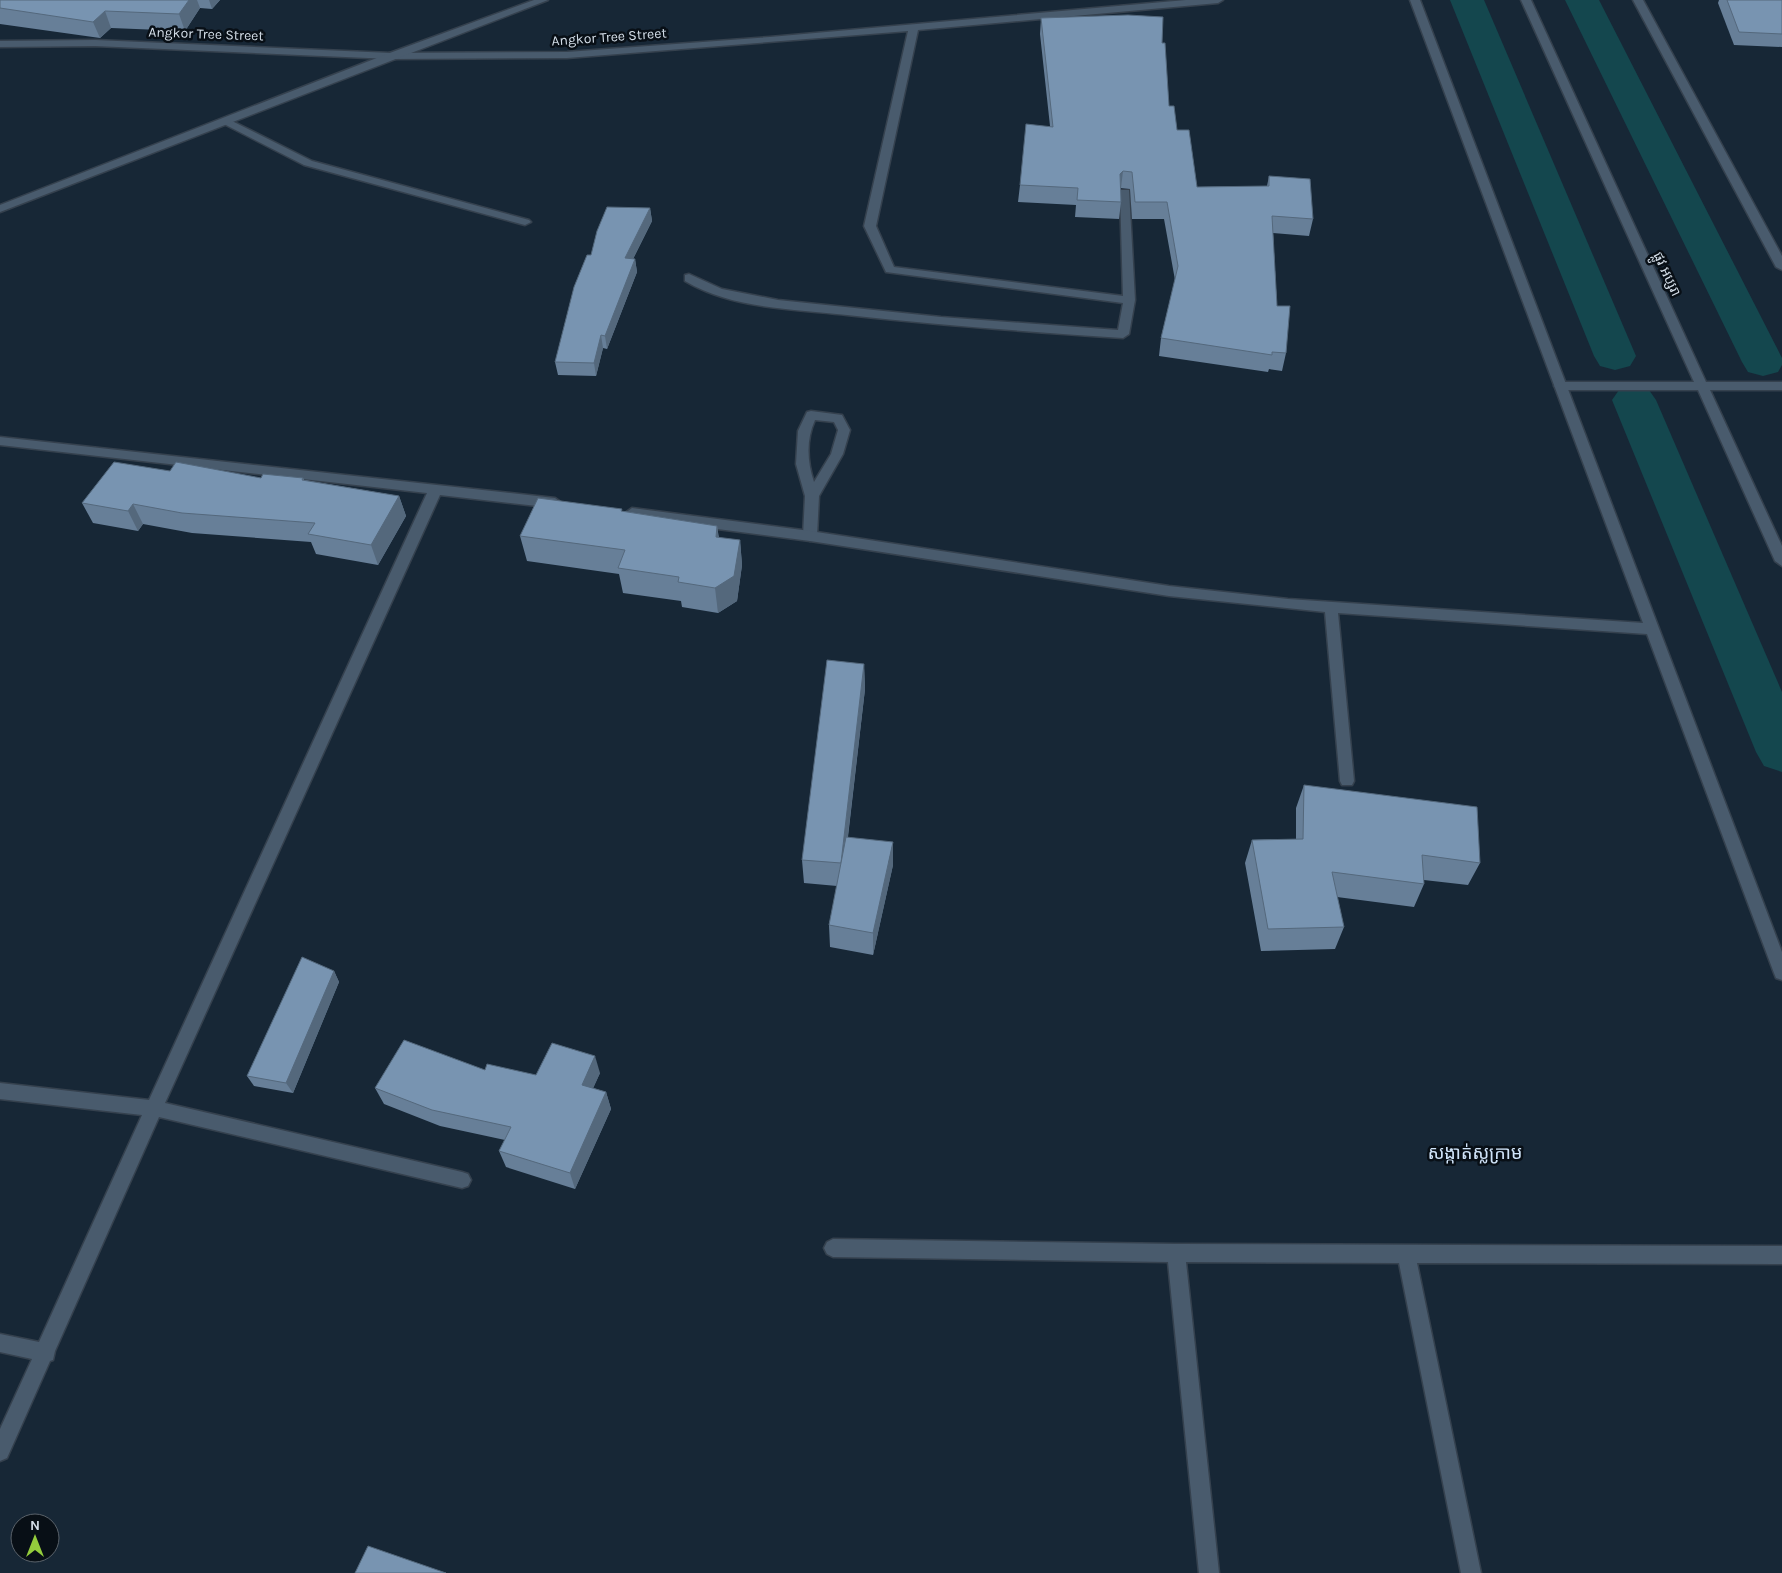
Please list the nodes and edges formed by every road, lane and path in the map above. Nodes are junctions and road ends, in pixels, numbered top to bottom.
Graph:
1 (542, 0) edge
2 (1218, 0) edge
3 (1415, 0) edge
4 (1526, 0) edge
5 (1638, 0) edge
6 (914, 26) junction
7 (0, 44) edge
8 (391, 56) junction
9 (228, 122) junction
10 (1125, 192) dead end
11 (0, 209) edge
12 (525, 222) dead end
13 (1782, 267) edge
14 (689, 278) dead end
15 (1129, 300) junction
16 (1560, 386) junction
17 (1702, 386) junction
18 (1782, 386) edge
19 (0, 441) edge
20 (436, 488) junction
21 (812, 496) junction
22 (564, 505) edge
23 (623, 512) edge
24 (810, 536) junction
25 (1782, 561) edge
26 (1331, 607) junction
27 (1652, 629) junction
28 (1348, 781) dead end
29 (1782, 973) edge
30 (0, 1091) edge
31 (154, 1108) junction
32 (462, 1180) dead end
33 (833, 1248) dead end
34 (1406, 1252) junction
35 (1176, 1253) junction
36 (1782, 1255) edge
37 (0, 1343) edge
38 (46, 1353) junction
39 (0, 1451) edge
40 (1208, 1573) edge
41 (1471, 1573) edge

1 - 8 street
2 - 6 street, Angkor Tree Street
3 - 16 street
4 - 17 street, ផ្លូវ អប្សរា
5 - 13 street
6 - 8 street, Angkor Tree Street
6 - 15 street
7 - 8 street, Angkor Tree Street
8 - 9 street
9 - 11 street
9 - 12 street
10 - 15 street
14 - 15 street
16 - 17 street
16 - 27 street
17 - 18 street
17 - 25 street, ផ្លូវ អប្សរា
19 - 20 street
20 - 22 street
20 - 31 street
21 - 21 street
21 - 24 street
23 - 24 street
24 - 26 street
26 - 27 street
26 - 28 street
27 - 29 street
30 - 31 street
31 - 32 street
31 - 38 street
33 - 35 street
34 - 35 street
34 - 36 street
34 - 41 street
35 - 40 street
37 - 38 street
38 - 39 street

